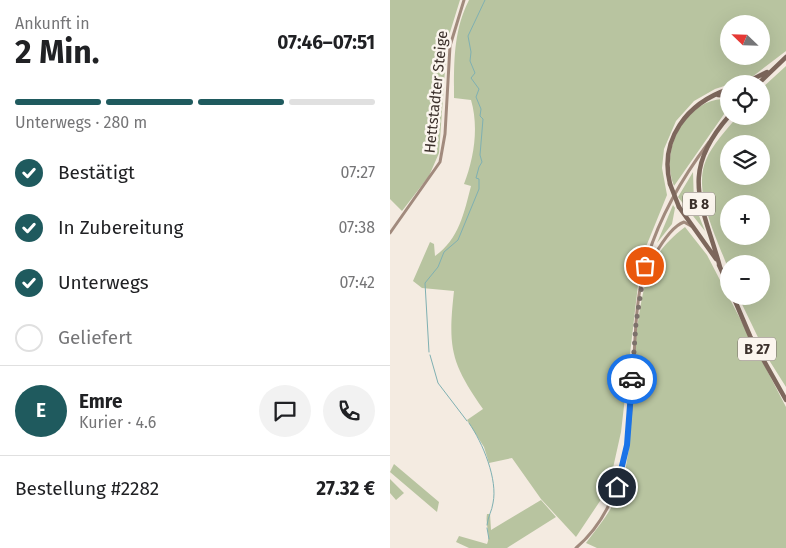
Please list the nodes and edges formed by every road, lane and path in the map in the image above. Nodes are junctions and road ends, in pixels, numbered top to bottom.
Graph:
1 (464, 0) edge
2 (786, 58) edge
3 (773, 69) junction
4 (761, 75) edge
5 (767, 75) edge
6 (720, 93) edge
7 (712, 96) junction
8 (720, 96) edge
9 (722, 125) edge
10 (710, 139) junction
11 (696, 230) junction
12 (390, 233) edge
13 (720, 267) joint
14 (642, 278) junction
15 (737, 305) edge
16 (786, 400) edge
17 (576, 548) edge

1 - 12 main road, Hettstadter Steige
2 - 3 main road
3 - 4 main road
3 - 5 main road
6 - 7 main road
7 - 8 main road
7 - 11 main road, bridge
9 - 10 main road, B 8
10 - 13 main road, B 8
10 - 14 main road
11 - 13 main road
11 - 14 main road
14 - 17 main road
15 - 16 main road, B 27

